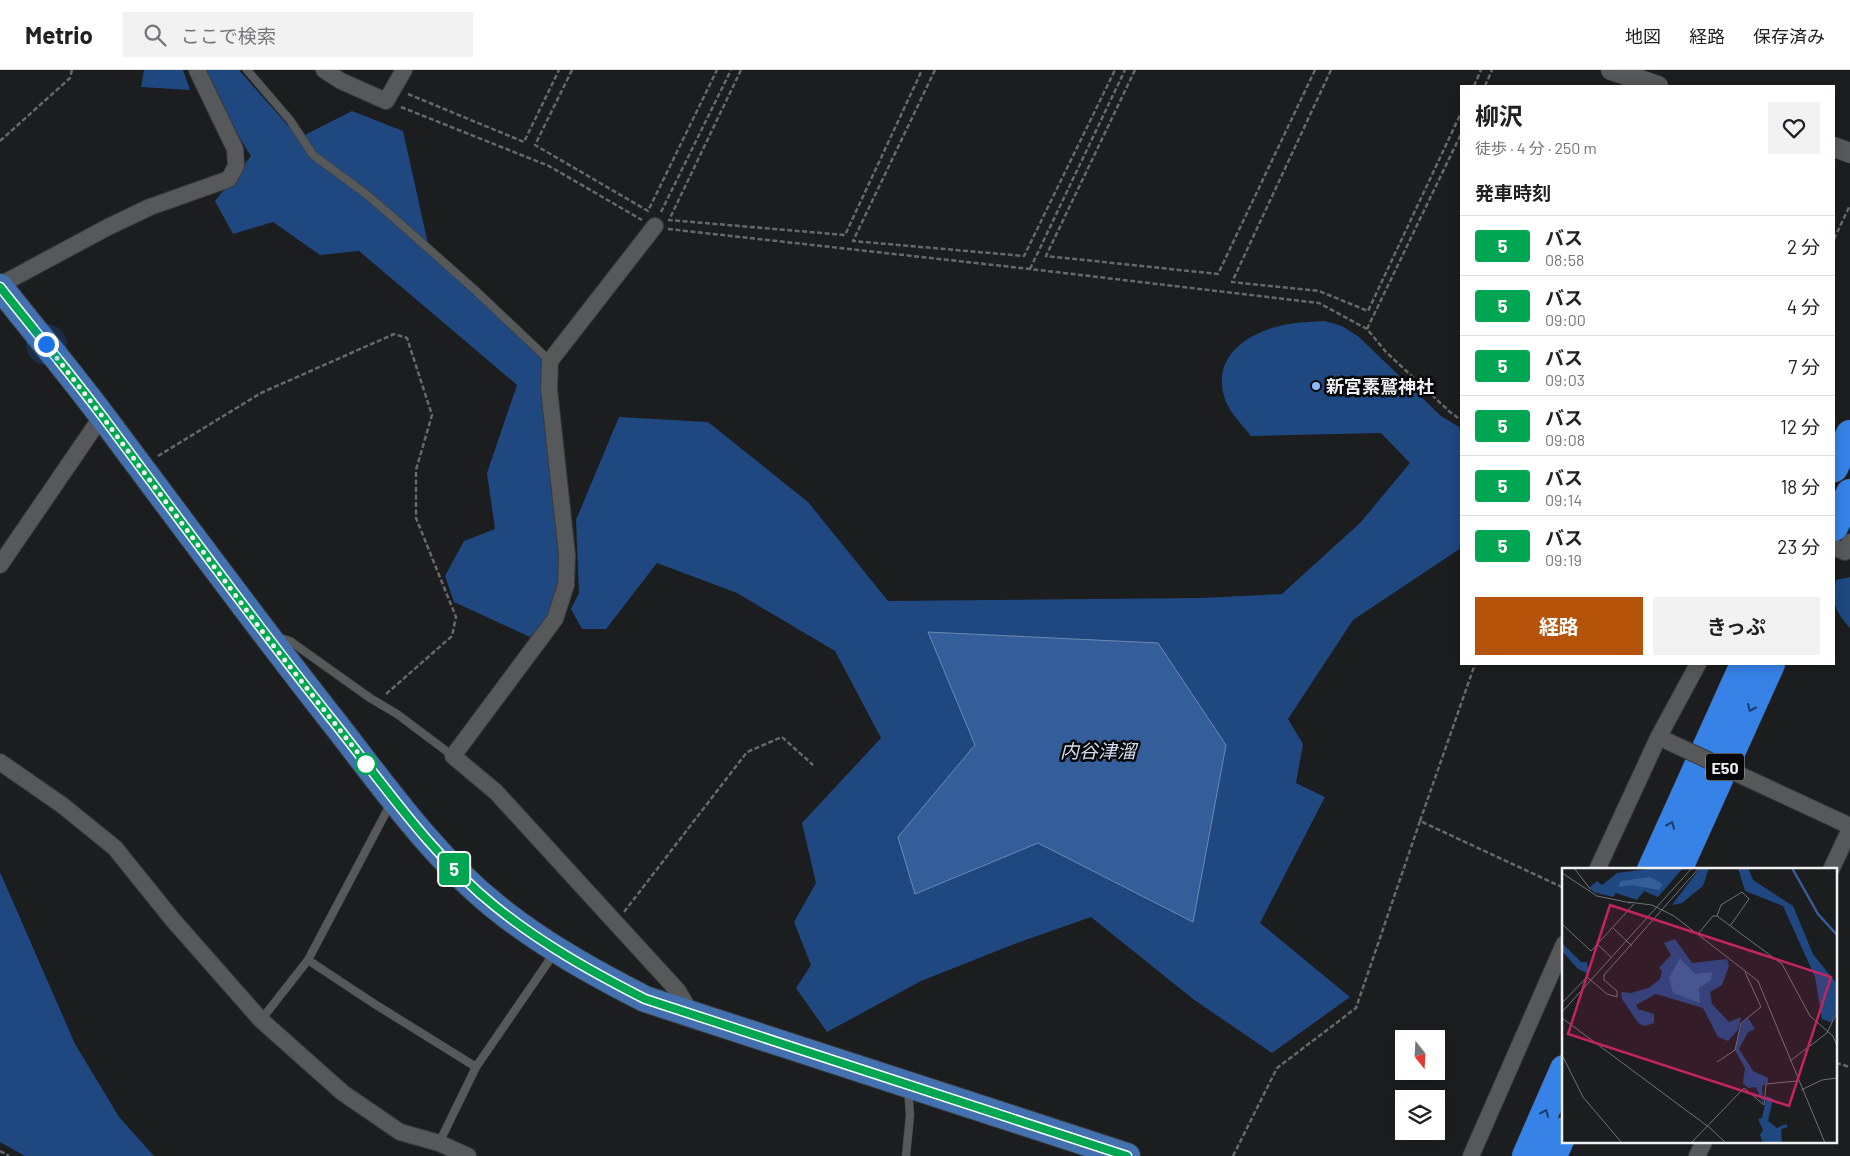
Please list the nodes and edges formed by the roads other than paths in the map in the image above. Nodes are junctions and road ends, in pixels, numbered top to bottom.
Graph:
1 (197, 70) edge
2 (247, 70) edge
3 (324, 70) edge
4 (404, 70) edge
5 (1612, 70) edge
6 (1655, 85) edge
7 (1835, 147) edge
8 (1850, 153) edge
9 (654, 226) road end
10 (0, 286) edge
11 (550, 361) junction
12 (102, 416) junction
13 (1850, 434) edge
14 (1835, 466) edge
15 (1850, 493) edge
16 (1835, 525) edge
17 (1850, 542) edge
18 (1835, 547) edge
19 (0, 565) edge
20 (265, 635) junction
21 (1698, 665) edge
22 (1744, 665) edge
23 (1771, 665) edge
24 (1662, 739) junction
25 (453, 756) junction
26 (0, 762) edge
27 (393, 799) junction
28 (1850, 828) edge
29 (1598, 868) edge
30 (1652, 868) edge
31 (1679, 868) edge
32 (1832, 868) edge
33 (1562, 949) edge
34 (556, 951) junction
35 (308, 960) junction
36 (692, 1015) junction
37 (261, 1020) junction
38 (476, 1067) junction
39 (1562, 1074) edge
40 (908, 1084) junction
41 (1562, 1136) edge
42 (439, 1143) junction
43 (1703, 1144) edge
44 (1117, 1154) edge
45 (468, 1156) edge
46 (906, 1156) edge
47 (1471, 1156) edge
48 (1526, 1156) edge
49 (1553, 1156) edge
50 (1697, 1156) edge

1 - 10 street
2 - 11 lane
3 - 4 street
5 - 6 street
7 - 8 street
9 - 11 street
10 - 12 main road
11 - 25 street
12 - 19 street
12 - 20 main road
13 - 14 highway
15 - 16 highway
17 - 18 street
20 - 25 lane
20 - 27 main road
21 - 24 street
30 -> 22 highway, E50
23 -> 31 highway, E50
24 - 28 street, bridge
24 - 29 street
25 - 36 street
26 - 37 street
27 - 34 main road
27 - 35 lane
28 - 32 street
33 - 47 street
34 - 36 main road
34 - 38 lane
35 - 37 lane
35 - 38 lane
36 - 40 main road
37 - 42 street
38 - 42 lane
48 -> 39 highway
40 - 44 main road
40 - 46 lane
41 - 49 highway
42 - 45 street
43 - 50 street

